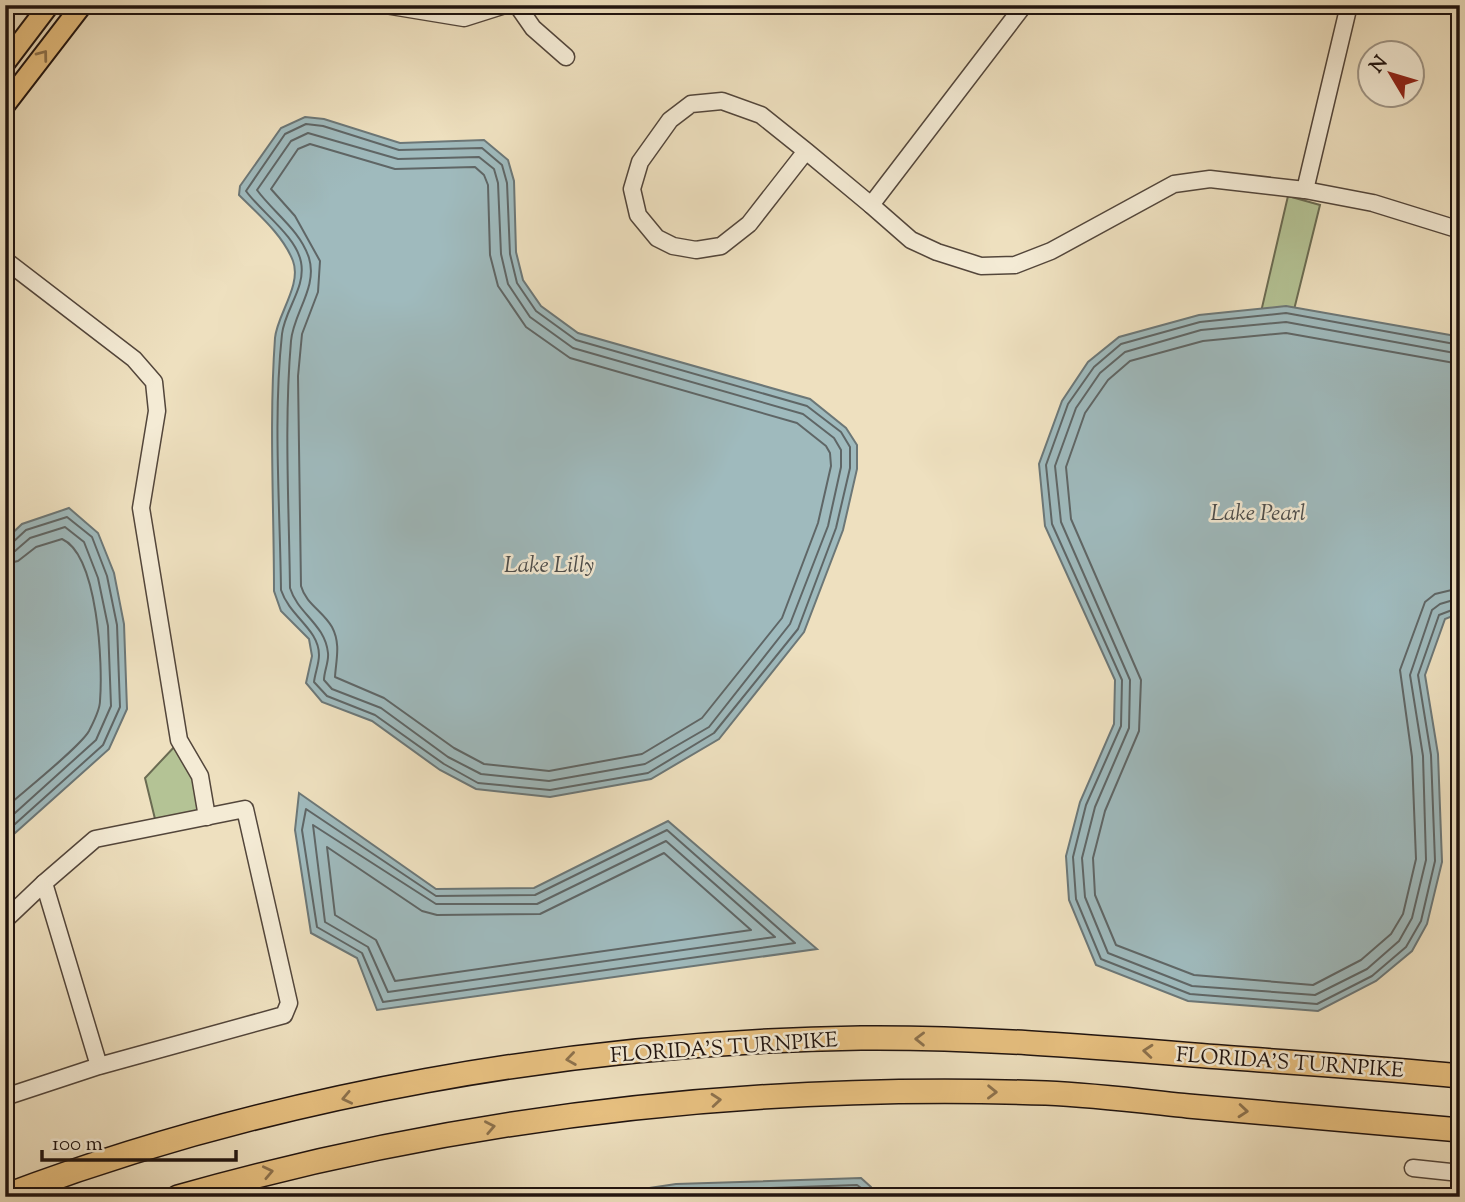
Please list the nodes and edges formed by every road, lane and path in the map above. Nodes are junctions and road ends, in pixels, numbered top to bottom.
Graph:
1 (49, 5) edge
2 (82, 5) edge
3 (385, 5) edge
4 (505, 5) edge
5 (517, 5) edge
6 (1024, 5) edge
7 (1349, 5) edge
8 (566, 57) dead end
9 (5, 63) edge
10 (5, 105) edge
11 (806, 151) junction
12 (1304, 190) junction
13 (871, 205) junction
14 (1460, 230) edge
15 (5, 260) edge
16 (207, 817) junction
17 (44, 883) junction
18 (5, 920) edge
19 (99, 1066) junction
20 (1460, 1076) edge
21 (5, 1097) edge
22 (1460, 1130) edge
23 (1413, 1168) dead end
24 (1460, 1173) edge
25 (5, 1196) edge
26 (178, 1197) edge

1 - 9 main road
10 -> 2 main road
3 - 4 street
5 - 8 street
6 - 13 street
7 - 12 street
11 - 11 street
11 - 13 street
12 - 13 street
12 - 14 street
15 - 16 street
16 - 17 street
16 - 19 street
17 - 18 street
17 - 19 street
19 - 21 street
20 -> 25 highway, FLORIDA'S TURNPIKE
26 -> 22 highway
23 - 24 street

